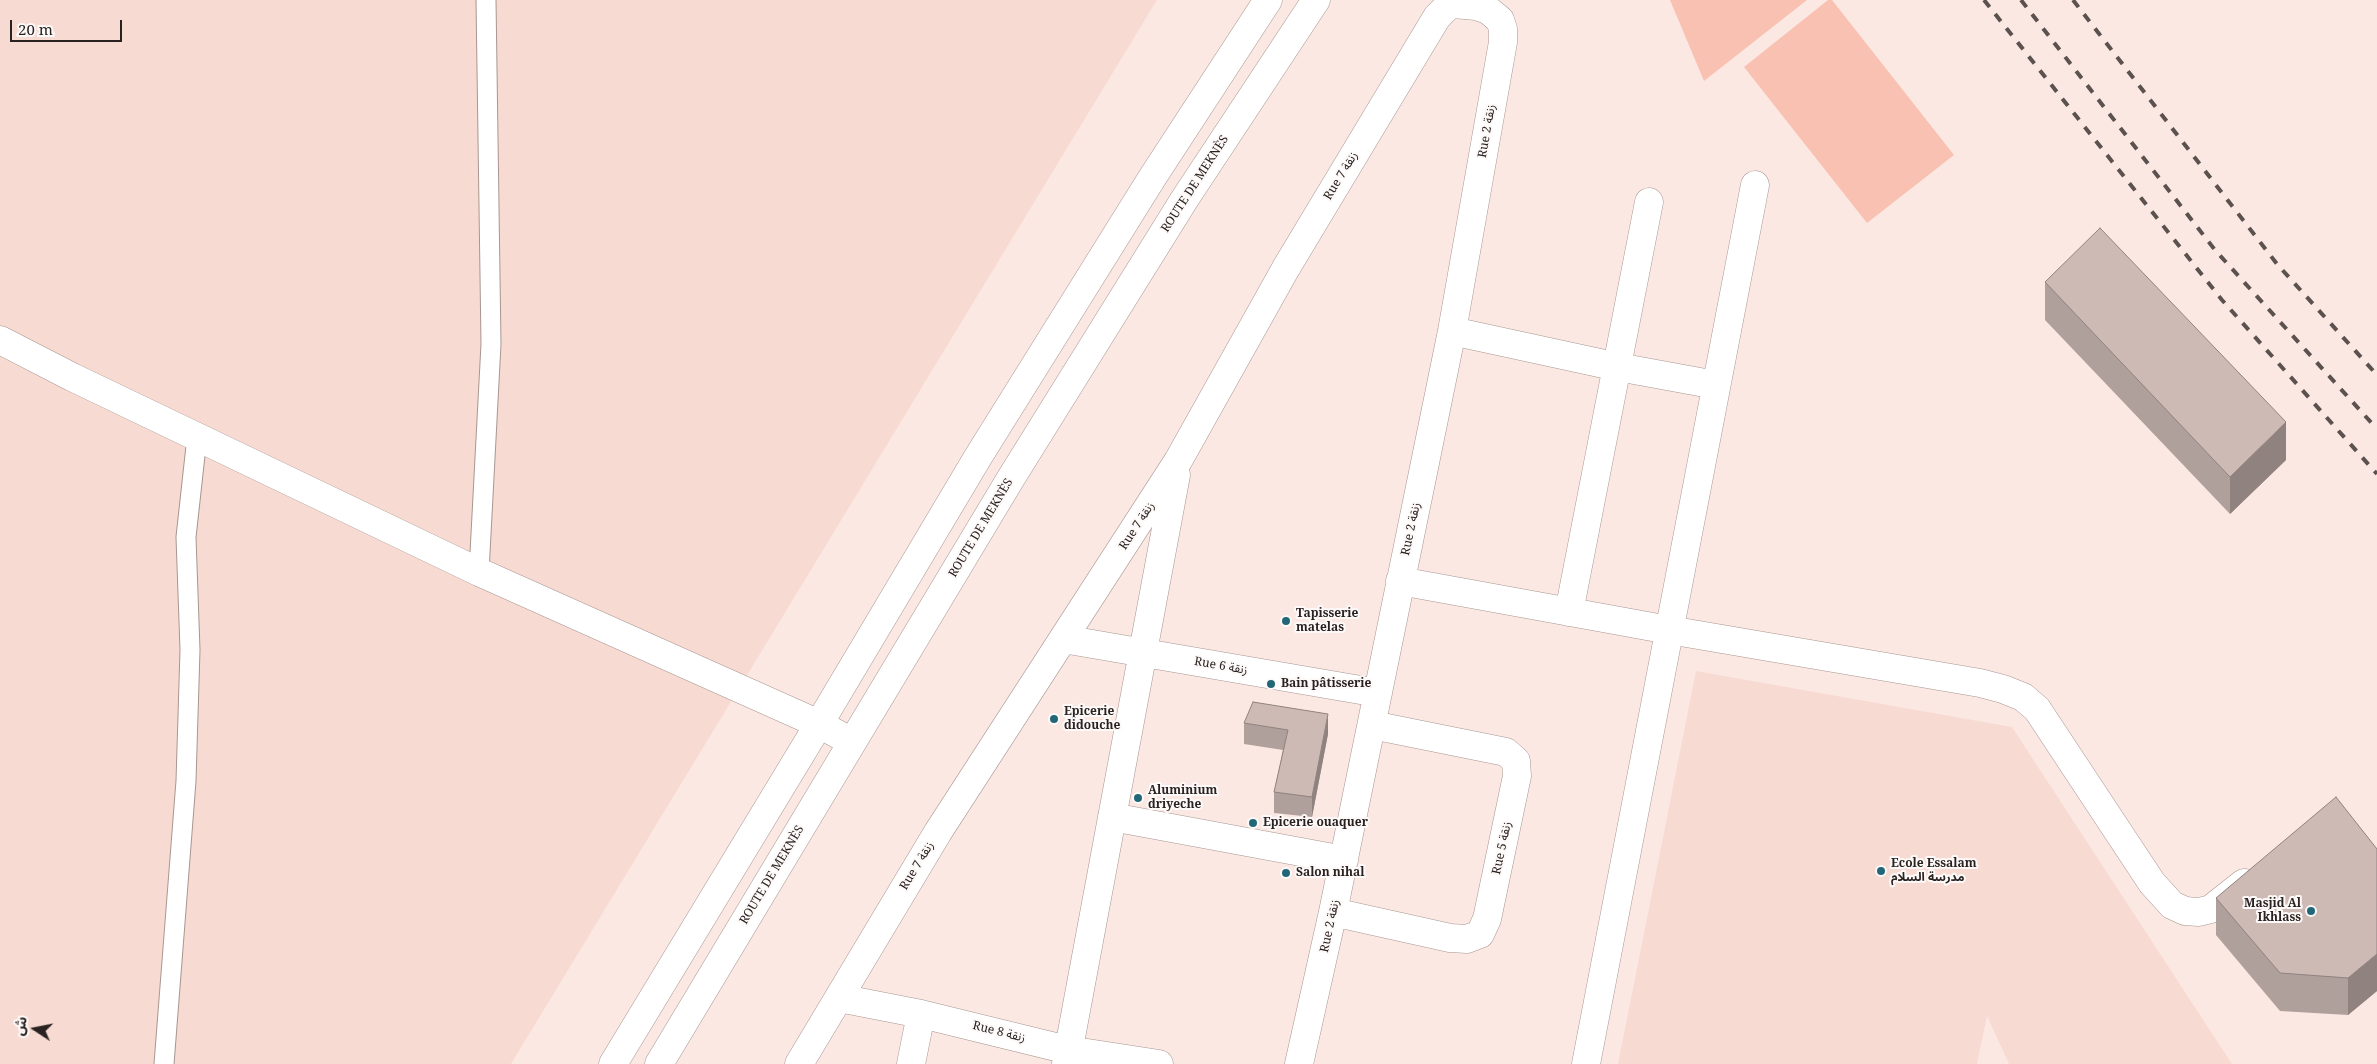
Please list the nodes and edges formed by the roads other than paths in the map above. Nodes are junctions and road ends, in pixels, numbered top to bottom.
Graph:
1 (486, 0) edge
2 (1268, 0) edge
3 (1316, 0) edge
4 (1476, 6) joint
5 (1755, 185) dead end
6 (1649, 202) dead end
7 (1452, 331) junction
8 (0, 340) edge
9 (1618, 367) junction
10 (1716, 385) junction
11 (197, 437) junction
12 (1178, 461) junction
13 (479, 572) junction
14 (1400, 581) junction
15 (1569, 612) junction
16 (1669, 630) junction
17 (1063, 639) junction
18 (1142, 653) junction
19 (1378, 693) junction
20 (819, 724) junction
21 (1372, 725) junction
22 (852, 742) junction
23 (1112, 817) junction
24 (1344, 860) junction
25 (2264, 867) edge
26 (1333, 912) junction
27 (839, 998) junction
28 (922, 1014) junction
29 (1067, 1057) edge
30 (164, 1064) edge
31 (613, 1064) edge
32 (659, 1064) edge
33 (799, 1064) edge
34 (911, 1064) edge
35 (1159, 1064) edge
36 (1299, 1064) edge
37 (1586, 1064) edge

1 - 13 lane
2 - 20 street
3 - 22 street, ROUTE DE MEKNÈS
4 - 7 street, Rue 2 زنقة
4 - 12 street, Rue 7 زنقة
5 - 10 street
6 - 9 street
7 - 9 street
7 - 14 street, Rue 2 زنقة
8 - 11 street
9 - 10 street
9 - 15 street
10 - 16 street
11 - 13 street
11 - 30 lane
12 - 17 street, Rue 7 زنقة
12 - 18 street
13 - 20 street
14 - 15 street
14 - 19 street, Rue 2 زنقة
15 - 16 street
16 - 25 street
16 - 37 street
17 - 18 street, Rue 6 زنقة
17 - 27 street, Rue 7 زنقة
18 - 19 street, Rue 6 زنقة
18 - 23 street
19 - 21 street, Rue 2 زنقة
20 - 22 street
20 - 31 street
21 - 24 street, Rue 2 زنقة
21 - 26 street, Rue 5 زنقة
22 - 32 street, ROUTE DE MEKNÈS
23 - 24 street
23 - 29 street
24 - 26 street, Rue 2 زنقة
26 - 36 street, Rue 2 زنقة
27 - 28 street, Rue 8 زنقة
27 - 33 street, Rue 7 زنقة
28 - 29 street, Rue 8 زنقة
28 - 34 street
29 - 35 street, Rue 8 زنقة

